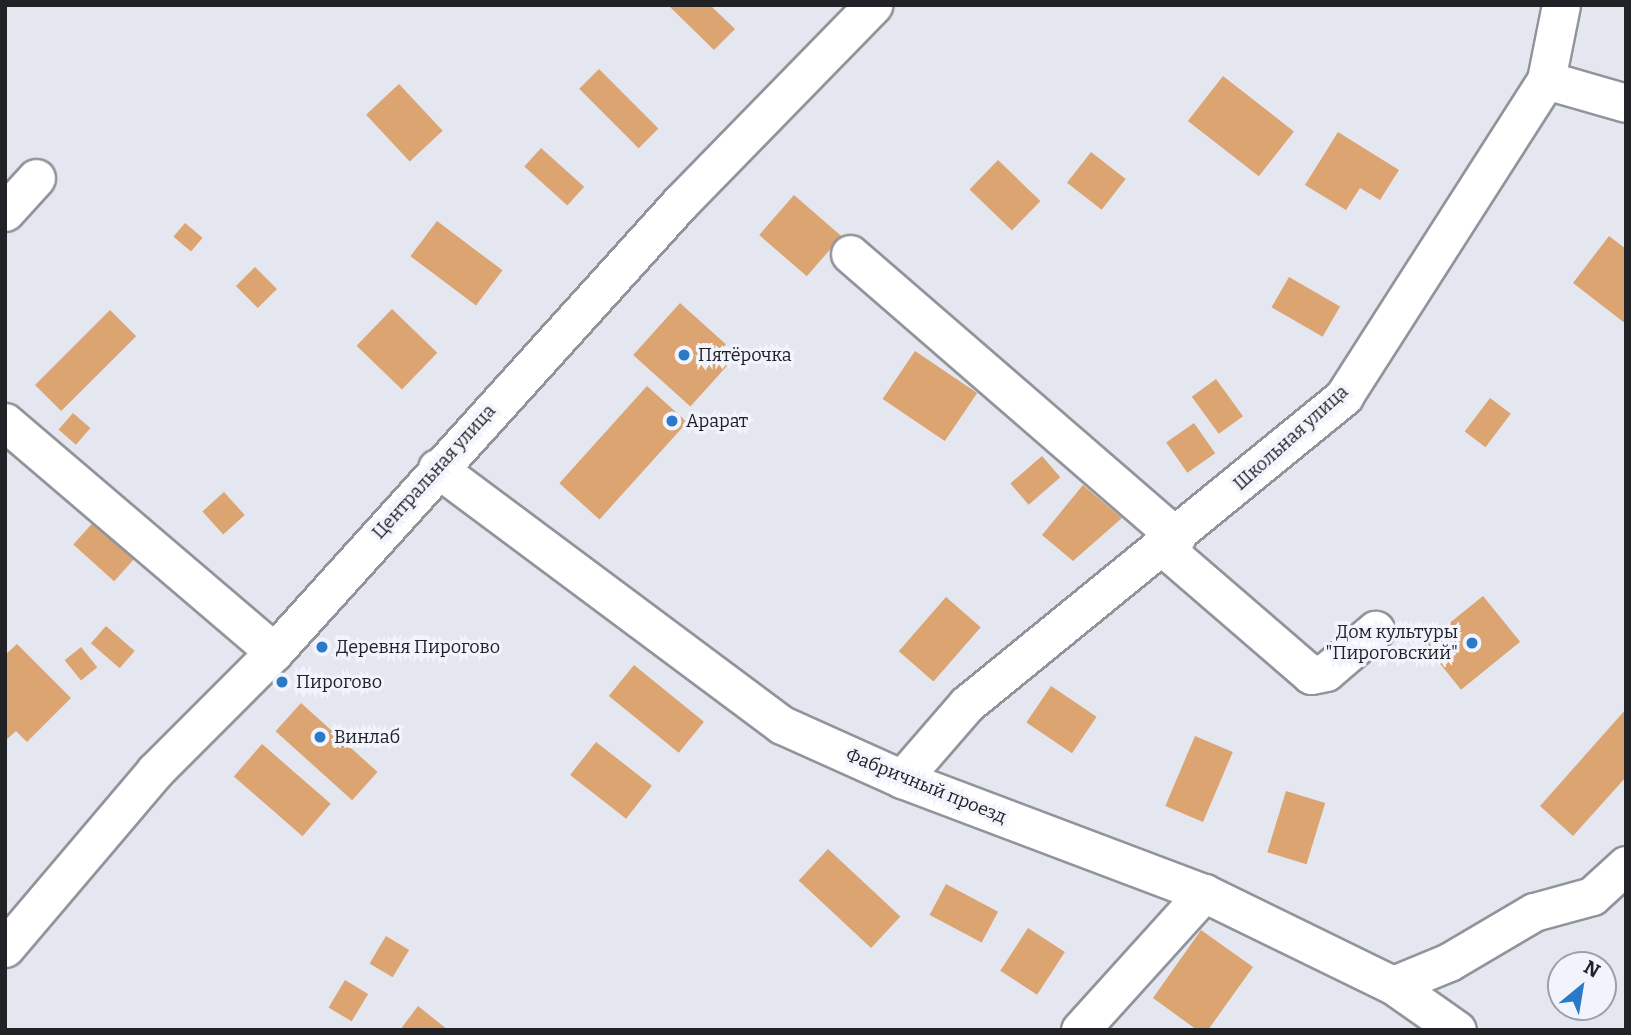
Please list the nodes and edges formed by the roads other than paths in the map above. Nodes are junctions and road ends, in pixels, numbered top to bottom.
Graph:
1 (873, 5) edge
2 (1561, 5) edge
3 (1546, 80) junction
4 (1626, 103) edge
5 (36, 178) dead end
6 (5, 212) edge
7 (850, 254) dead end
8 (5, 422) edge
9 (437, 468) junction
10 (1171, 542) junction
11 (1376, 630) dead end
12 (274, 652) junction
13 (902, 779) junction
14 (1626, 865) edge
15 (1204, 893) junction
16 (5, 948) edge
17 (1393, 985) junction
18 (1080, 1030) edge
19 (1457, 1030) edge

1 - 9 street, Центральная улица
2 - 3 street, Школьная улица
3 - 4 street
3 - 10 street, Школьная улица
5 - 6 street
7 - 10 street
8 - 12 street
9 - 12 street, Центральная улица
9 - 13 street, Фабричный проезд
10 - 11 street
10 - 13 street, Школьная улица
12 - 16 street, Центральная улица
13 - 15 street, Фабричный проезд
14 - 17 street
15 - 17 street, Фабричный проезд
15 - 18 street
17 - 19 street, Фабричный проезд

